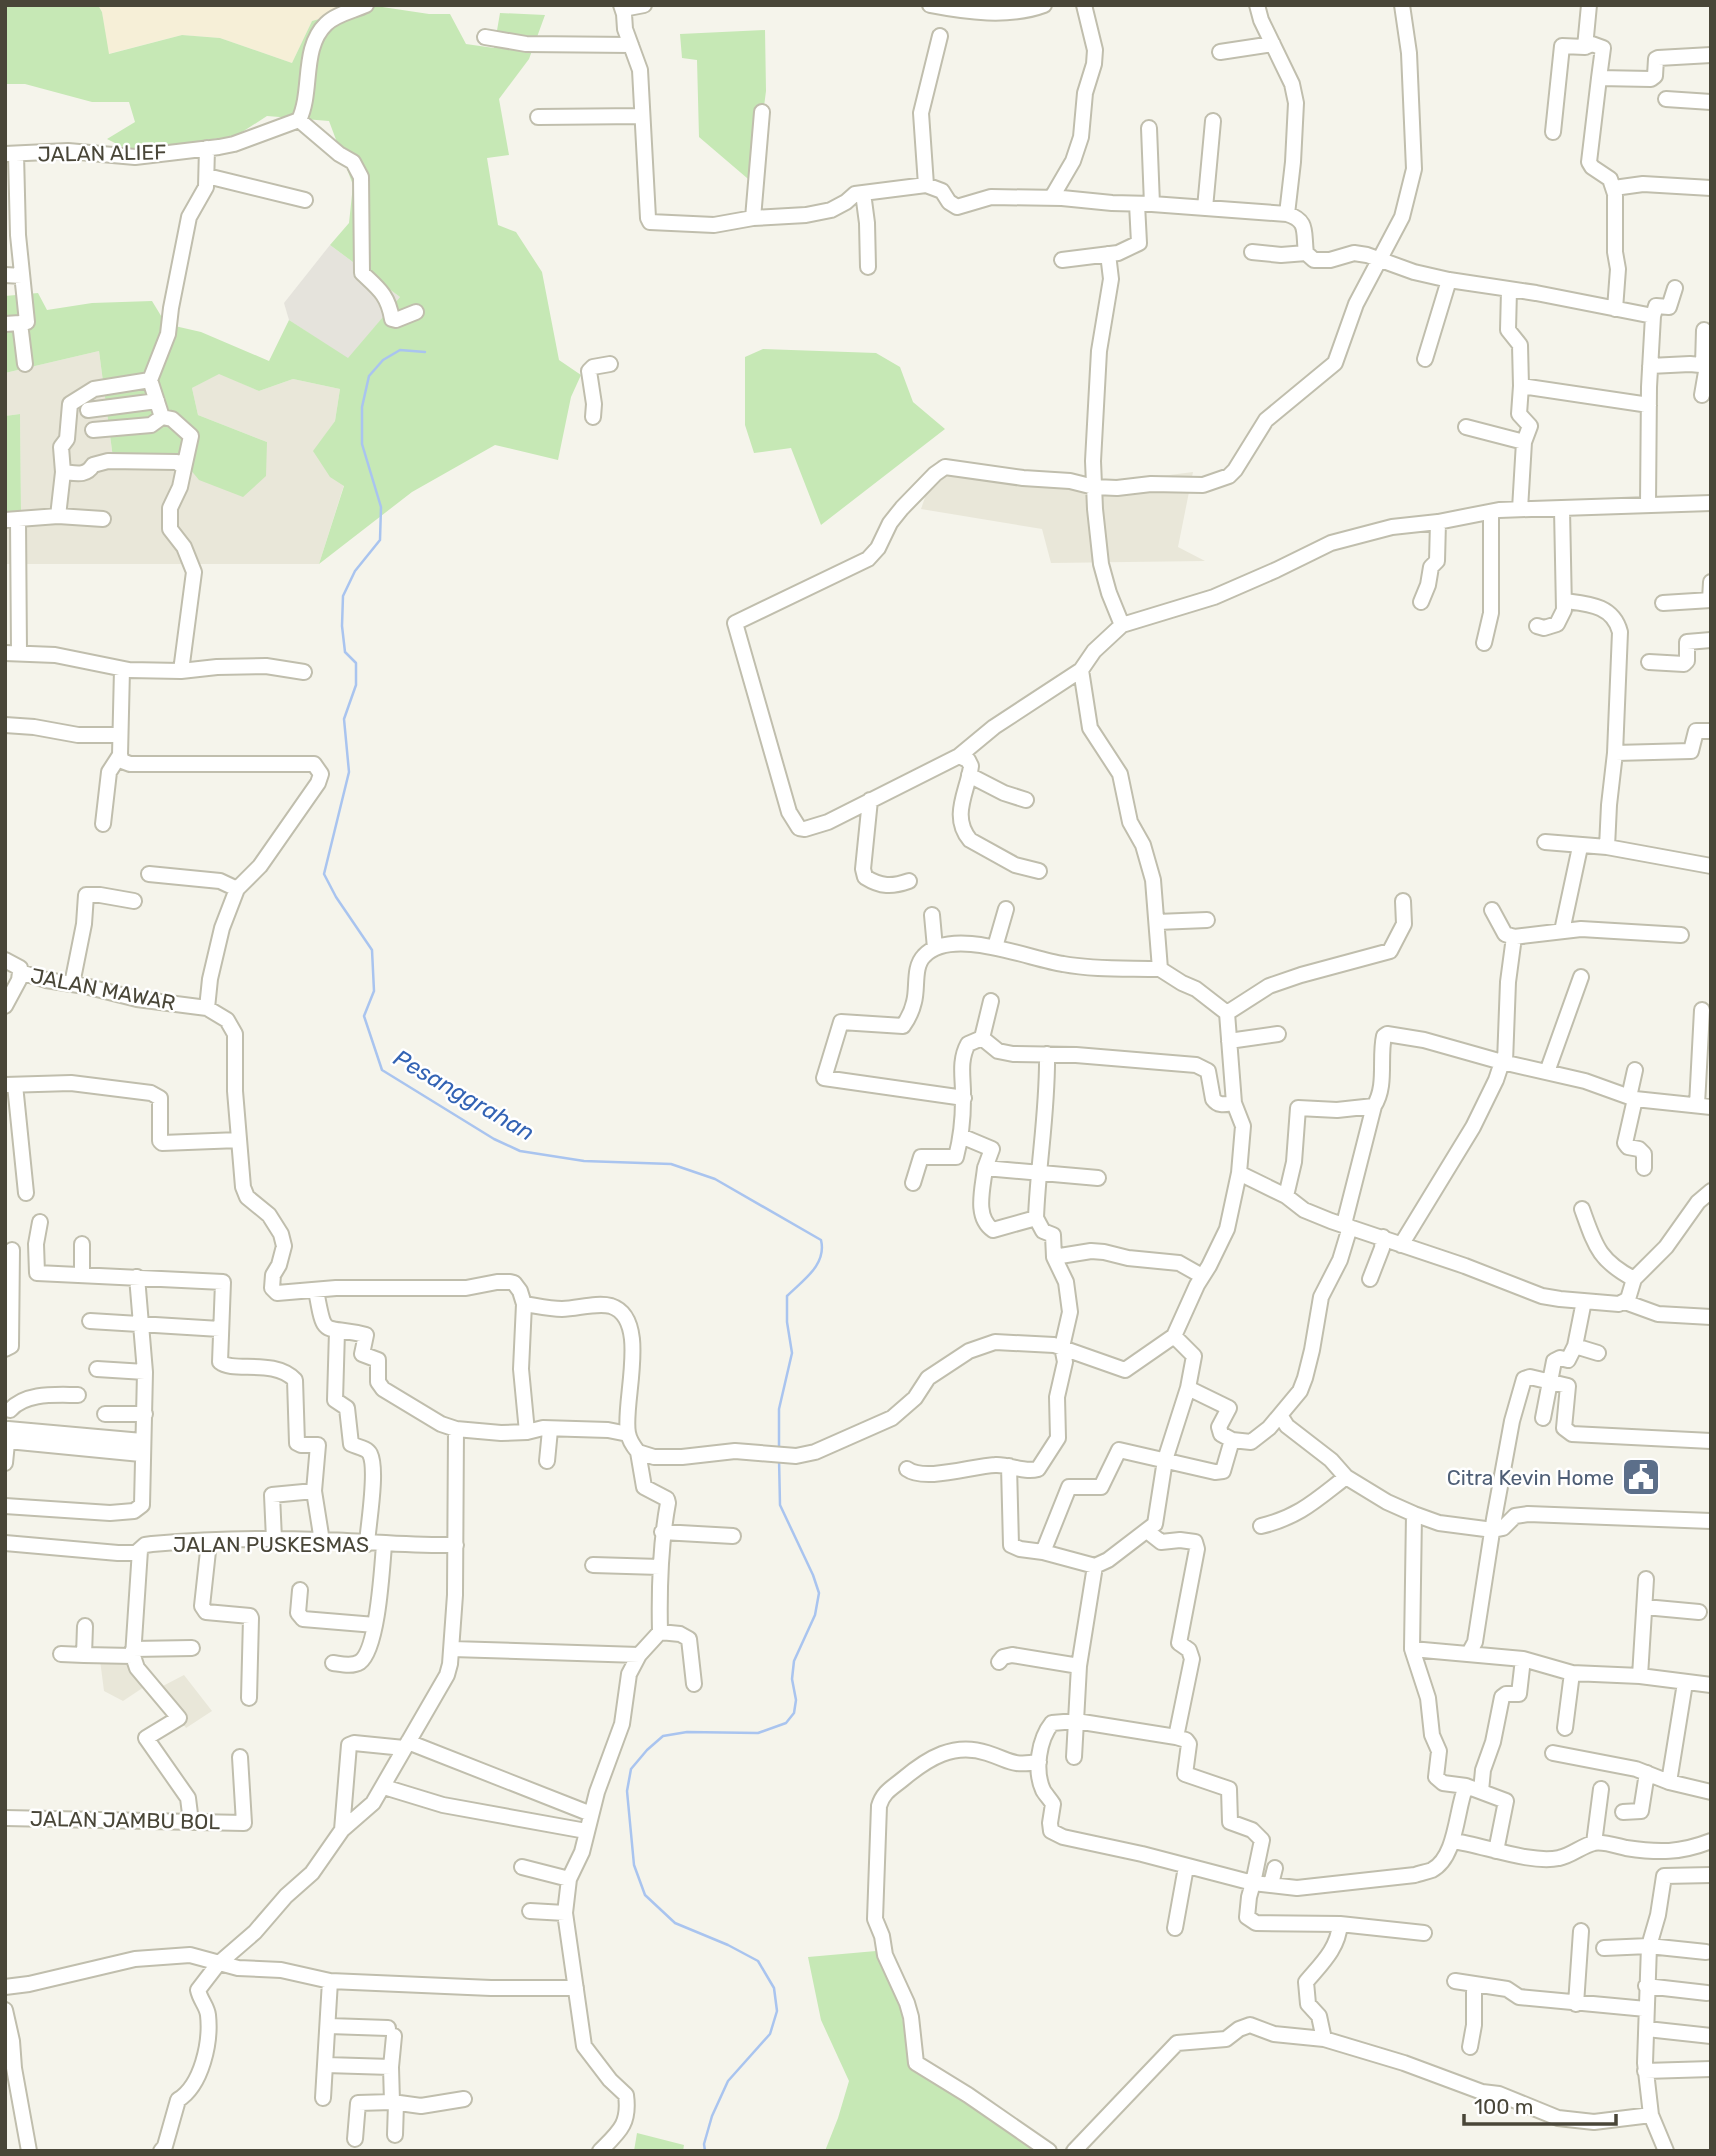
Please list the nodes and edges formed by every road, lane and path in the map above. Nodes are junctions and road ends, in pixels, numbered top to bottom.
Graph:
1 (366, 5) edge
2 (644, 5) edge
3 (930, 5) edge
4 (1044, 5) edge
5 (1084, 5) edge
6 (1257, 5) edge
7 (1402, 5) edge
8 (1589, 5) edge
9 (622, 7) edge
10 (940, 36) dead end
11 (485, 37) dead end
12 (1273, 44) junction
13 (631, 45) junction
14 (1585, 47) junction
15 (1220, 52) dead end
16 (1711, 55) edge
17 (1599, 78) junction
18 (1666, 99) dead end
19 (1711, 102) edge
20 (762, 112) dead end
21 (642, 116) junction
22 (538, 117) dead end
23 (299, 120) junction
24 (1213, 121) dead end
25 (1149, 128) dead end
26 (1553, 132) dead end
27 (207, 148) junction
28 (11, 154) edge
29 (207, 176) junction
30 (926, 185) junction
31 (1614, 187) junction
32 (1711, 188) edge
33 (863, 193) junction
34 (1052, 197) junction
35 (305, 200) dead end
36 (1144, 204) junction
37 (1205, 208) junction
38 (1287, 214) junction
39 (752, 218) junction
40 (12, 235) edge
41 (1252, 252) dead end
42 (1306, 253) junction
43 (1108, 254) junction
44 (1380, 258) junction
45 (1062, 260) dead end
46 (868, 267) dead end
47 (5, 275) edge
48 (22, 276) junction
49 (1450, 280) junction
50 (1675, 288) dead end
51 (1509, 290) junction
52 (1615, 309) junction
53 (416, 312) dead end
54 (1653, 316) junction
55 (13, 323) edge
56 (1704, 330) dead end
57 (1425, 359) dead end
58 (24, 364) dead end
59 (610, 364) dead end
60 (1650, 366) junction
61 (1707, 366) edge
62 (150, 380) junction
63 (1521, 386) junction
64 (1702, 395) dead end
65 (157, 401) junction
66 (1649, 405) junction
67 (88, 410) dead end
68 (162, 417) junction
69 (593, 417) dead end
70 (1466, 427) dead end
71 (93, 430) dead end
72 (1524, 442) junction
73 (184, 468) junction
74 (63, 472) junction
75 (1094, 487) junction
76 (1711, 503) edge
77 (1648, 504) junction
78 (1520, 509) junction
79 (1562, 509) junction
80 (1491, 512) junction
81 (58, 516) junction
82 (103, 519) dead end
83 (11, 520) edge
84 (1438, 522) junction
85 (1711, 582) edge
86 (1710, 600) edge
87 (1564, 601) junction
88 (1421, 602) dead end
89 (1663, 603) dead end
90 (1122, 625) junction
91 (1537, 626) dead end
92 (1711, 640) edge
93 (1484, 643) dead end
94 (12, 653) edge
95 (1649, 662) dead end
96 (122, 669) junction
97 (1081, 670) junction
98 (181, 671) junction
99 (304, 672) dead end
100 (5, 725) edge
101 (1711, 732) edge
102 (120, 735) junction
103 (1615, 753) junction
104 (120, 755) junction
105 (959, 756) junction
106 (969, 775) junction
107 (870, 800) junction
108 (1026, 800) dead end
109 (103, 824) dead end
110 (1545, 842) dead end
111 (1580, 847) junction
112 (1607, 847) junction
113 (1711, 866) edge
114 (1039, 872) dead end
115 (149, 874) dead end
116 (909, 881) dead end
117 (237, 889) junction
118 (134, 901) dead end
119 (1403, 901) dead end
120 (1006, 909) dead end
121 (1492, 910) dead end
122 (932, 915) dead end
123 (1208, 920) dead end
124 (1157, 922) junction
125 (1562, 931) junction
126 (1681, 935) dead end
127 (1514, 937) junction
128 (995, 947) junction
129 (935, 948) junction
130 (5, 960) edge
131 (1160, 968) junction
132 (20, 972) junction
133 (1581, 977) dead end
134 (72, 984) junction
135 (991, 1001) dead end
136 (5, 1006) edge
137 (207, 1008) junction
138 (1702, 1010) dead end
139 (1227, 1013) junction
140 (1278, 1034) dead end
141 (982, 1038) junction
142 (1229, 1041) junction
143 (1047, 1054) junction
144 (1504, 1062) junction
145 (1635, 1070) dead end
146 (1547, 1072) junction
147 (10, 1085) edge
148 (964, 1098) junction
149 (1632, 1098) junction
150 (1234, 1103) junction
151 (1374, 1106) junction
152 (1704, 1106) edge
153 (961, 1136) junction
154 (239, 1140) junction
155 (985, 1168) junction
156 (1644, 1168) dead end
157 (1037, 1173) junction
158 (1239, 1173) junction
159 (1098, 1178) dead end
160 (913, 1183) dead end
161 (1711, 1191) edge
162 (26, 1193) dead end
163 (1286, 1196) junction
164 (1581, 1209) dead end
165 (1036, 1218) junction
166 (40, 1222) dead end
167 (1347, 1225) junction
168 (1383, 1237) junction
169 (82, 1244) dead end
170 (1401, 1245) junction
171 (12, 1250) dead end
172 (1054, 1258) junction
173 (82, 1274) junction
174 (1202, 1276) junction
175 (137, 1277) junction
176 (1370, 1279) dead end
177 (1634, 1279) junction
178 (316, 1290) junction
179 (1584, 1301) junction
180 (1625, 1302) junction
181 (524, 1304) junction
182 (1711, 1317) edge
183 (90, 1321) dead end
184 (142, 1323) junction
185 (220, 1329) junction
186 (337, 1331) junction
187 (1174, 1336) junction
188 (1576, 1346) junction
189 (1062, 1347) junction
190 (5, 1349) edge
191 (1598, 1353) dead end
192 (97, 1369) dead end
193 (145, 1372) junction
194 (1549, 1383) junction
195 (1188, 1388) junction
196 (78, 1395) dead end
197 (7, 1410) edge
198 (104, 1414) dead end
199 (145, 1414) junction
200 (1280, 1415) junction
201 (1543, 1418) dead end
202 (456, 1429) junction
203 (550, 1430) junction
204 (527, 1432) junction
205 (628, 1434) junction
206 (8, 1435) junction
207 (1232, 1440) junction
208 (1711, 1441) edge
209 (142, 1447) junction
210 (638, 1452) junction
211 (1165, 1460) junction
212 (547, 1461) dead end
213 (5, 1463) edge
214 (1009, 1466) junction
215 (907, 1469) dead end
216 (1346, 1477) junction
217 (314, 1491) junction
218 (5, 1506) edge
219 (1414, 1514) junction
220 (1711, 1521) edge
221 (1261, 1527) dead end
222 (1493, 1530) junction
223 (1147, 1531) junction
224 (662, 1532) junction
225 (321, 1535) dead end
226 (733, 1535) dead end
227 (274, 1539) junction
228 (209, 1542) junction
229 (5, 1543) edge
230 (367, 1544) junction
231 (384, 1545) junction
232 (456, 1545) junction
233 (140, 1550) junction
234 (1043, 1552) junction
235 (593, 1565) dead end
236 (1095, 1566) junction
237 (660, 1567) junction
238 (1646, 1579) dead end
239 (300, 1590) dead end
240 (1644, 1607) junction
241 (1699, 1612) dead end
242 (375, 1625) junction
243 (85, 1626) dead end
244 (660, 1632) junction
245 (192, 1648) dead end
246 (1412, 1648) junction
247 (452, 1649) junction
248 (133, 1652) junction
249 (1469, 1653) junction
250 (61, 1654) dead end
251 (84, 1655) junction
252 (639, 1656) junction
253 (1523, 1659) junction
254 (999, 1662) dead end
255 (333, 1663) dead end
256 (1079, 1666) junction
257 (1572, 1673) junction
258 (1640, 1676) junction
259 (1685, 1682) junction
260 (694, 1684) dead end
261 (1711, 1685) edge
262 (249, 1699) dead end
263 (1076, 1721) junction
264 (1565, 1728) dead end
265 (1176, 1737) junction
266 (406, 1745) junction
267 (1553, 1753) dead end
268 (1074, 1757) dead end
269 (240, 1758) dead end
270 (1039, 1762) junction
271 (1647, 1773) junction
272 (1669, 1782) junction
273 (1466, 1786) junction
274 (384, 1787) junction
275 (1601, 1789) dead end
276 (1481, 1791) junction
277 (1711, 1792) edge
278 (1623, 1812) dead end
279 (591, 1814) junction
280 (5, 1818) edge
281 (186, 1821) junction
282 (342, 1830) junction
283 (586, 1831) junction
284 (1453, 1841) junction
285 (1711, 1841) edge
286 (1594, 1843) junction
287 (1496, 1851) junction
288 (1664, 1851) junction
289 (522, 1867) dead end
290 (1186, 1867) junction
291 (1275, 1868) dead end
292 (1711, 1875) edge
293 (1664, 1876) junction
294 (569, 1879) junction
295 (1253, 1884) junction
296 (1271, 1884) junction
297 (530, 1911) dead end
298 (565, 1913) junction
299 (1340, 1924) junction
300 (1174, 1928) dead end
301 (1581, 1931) dead end
302 (1424, 1933) dead end
303 (1649, 1946) junction
304 (1604, 1948) dead end
305 (1706, 1952) dead end
306 (218, 1964) junction
307 (330, 1981) junction
308 (1455, 1981) dead end
309 (1475, 1985) junction
310 (1646, 1986) junction
311 (5, 1987) edge
312 (576, 1989) junction
313 (1707, 1993) dead end
314 (1576, 2004) junction
315 (1646, 2009) junction
316 (5, 2010) edge
317 (328, 2026) junction
318 (1647, 2029) junction
319 (1711, 2036) edge
320 (1324, 2039) junction
321 (1470, 2047) dead end
322 (326, 2065) junction
323 (391, 2067) junction
324 (1711, 2069) edge
325 (1645, 2071) junction
326 (323, 2098) dead end
327 (464, 2099) dead end
328 (394, 2102) junction
329 (1651, 2115) junction
330 (395, 2135) dead end
331 (355, 2139) dead end
332 (29, 2151) edge
333 (161, 2151) edge
334 (600, 2151) edge
335 (1049, 2151) edge
336 (1074, 2151) edge
337 (1666, 2151) edge

1 - 23 street
2 - 9 street
3 - 4 street
5 - 34 street
6 - 12 street
7 - 44 street
8 - 14 street
9 - 13 street
10 - 30 street
11 - 13 street
12 - 15 street
12 - 38 street
13 - 21 street
14 - 17 street
14 - 26 street
16 - 17 street
17 - 31 street
18 - 19 street
20 - 39 street
21 - 22 street
21 - 39 street
23 - 27 street, JALAN ALIEF
23 - 53 street
24 - 37 street
25 - 36 street
27 - 28 street, JALAN ALIEF
27 - 29 street
28 - 40 street
29 - 35 street
29 - 62 street
30 - 33 street
30 - 34 street
31 - 32 street
31 - 52 street
33 - 39 street
33 - 46 street
34 - 36 street
36 - 37 street
36 - 43 street
37 - 38 street
38 - 42 street
40 - 48 street
41 - 42 street
42 - 44 street
43 - 45 street
43 - 75 street
44 - 49 street
44 - 75 street
47 - 48 street
48 - 55 street
49 - 51 street
49 - 57 street
50 - 54 street
51 - 52 street
51 - 63 street
52 - 54 street
54 - 60 street
55 - 58 street
56 - 61 street
59 - 69 street
60 - 61 street
60 - 66 street
61 - 64 street
62 - 65 street
62 - 74 street
63 - 66 street
63 - 72 street
65 - 67 street
65 - 68 street
66 - 77 street
68 - 71 street
68 - 73 street
70 - 72 street
72 - 78 street
73 - 74 street
73 - 98 street
74 - 81 street
75 - 90 street
75 - 107 street
76 - 77 street
77 - 79 street
78 - 79 street
78 - 80 street
79 - 87 street
80 - 84 street
80 - 93 street
81 - 82 street
81 - 83 street
83 - 94 street
84 - 88 street
84 - 90 street
85 - 86 street
86 - 89 street
87 - 91 street
87 - 103 street
90 - 97 street
92 - 95 street
94 - 96 street
96 - 98 street
96 - 102 street
97 - 105 street
97 - 124 street
98 - 99 street
100 - 102 street
101 - 103 street
102 - 104 street
103 - 112 street
104 - 109 street
104 - 117 street
105 - 106 street
105 - 107 street
106 - 108 street
106 - 114 street
107 - 116 street
110 - 111 street
111 - 112 street
111 - 125 street
112 - 113 street
115 - 117 street
117 - 137 street
118 - 134 street
119 - 139 street
120 - 128 street
121 - 127 street
122 - 129 street
123 - 124 street
124 - 131 street
125 - 126 street
125 - 127 street
127 - 144 street
128 - 129 street
128 - 131 street
129 - 148 street
130 - 132 street, JALAN MAWAR
131 - 139 street
132 - 134 street, JALAN MAWAR
132 - 136 street
133 - 146 street
134 - 137 street, JALAN MAWAR
135 - 141 street
137 - 154 street
138 - 152 street
139 - 142 street
140 - 142 street
141 - 143 street
141 - 148 street
142 - 150 street
143 - 150 street
143 - 157 street
144 - 146 street
144 - 151 street
144 - 170 street
145 - 149 street
146 - 149 street
147 - 154 street
147 - 162 street
148 - 153 street
149 - 152 street
149 - 156 street
150 - 158 street
151 - 163 street
151 - 167 street
153 - 155 street
153 - 160 street
154 - 178 street
155 - 157 street
155 - 165 street
157 - 159 street
157 - 165 street
158 - 163 street
158 - 174 street
161 - 177 street
163 - 167 street
164 - 177 street
165 - 172 street
166 - 173 street
167 - 168 street
167 - 200 street
168 - 170 street
168 - 176 street
169 - 173 street
170 - 179 street
171 - 190 street
172 - 174 street
172 - 189 street
173 - 175 street
174 - 187 street
175 - 184 street
175 - 185 street
177 - 180 street
178 - 181 street
178 - 186 street
179 - 180 street
179 - 188 street
180 - 182 street
181 - 204 street
181 - 205 street
183 - 184 street
184 - 185 street
184 - 193 street
185 - 217 street
186 - 202 street
186 - 230 street
187 - 189 street
187 - 195 street
188 - 191 street
188 - 194 street
189 - 210 street
189 - 214 street
192 - 193 street
193 - 199 street
194 - 201 street
194 - 208 street
194 - 222 street
195 - 207 street
195 - 211 street
196 - 197 street
197 - 206 street
198 - 199 street
199 - 209 street
200 - 207 street
200 - 216 street
202 - 204 street
202 - 232 street
203 - 204 street
203 - 205 street
203 - 212 street
205 - 210 street
206 - 209 street
206 - 213 street
207 - 211 street
209 - 218 street
210 - 224 street
211 - 223 street
211 - 234 street
214 - 215 street
214 - 234 street
216 - 219 street
216 - 221 street
217 - 225 street
217 - 227 street
219 - 222 street
219 - 246 street
220 - 222 street
222 - 249 street
223 - 236 street
223 - 265 street
224 - 226 street
224 - 237 street
227 - 228 street, JALAN PUSKESMAS
227 - 230 street, JALAN PUSKESMAS
228 - 233 street, JALAN PUSKESMAS
228 - 262 street
229 - 233 street, JALAN PUSKESMAS
230 - 231 street, JALAN PUSKESMAS
231 - 232 street, JALAN PUSKESMAS
231 - 242 street
232 - 247 street
233 - 248 street
234 - 236 street
235 - 237 street
236 - 256 street
237 - 244 street
238 - 240 street
239 - 242 street
240 - 241 street
240 - 258 street
242 - 255 street
243 - 251 street
244 - 252 street
244 - 260 street
245 - 248 street
246 - 249 street
246 - 273 street
247 - 252 street
247 - 266 street
248 - 251 street
248 - 281 street
249 - 253 street
250 - 251 street
252 - 279 street
253 - 257 street
253 - 276 street
254 - 256 street
256 - 263 street
257 - 258 street
257 - 264 street
258 - 259 street
259 - 261 street
259 - 272 street
263 - 265 street
263 - 268 street
263 - 270 street
265 - 295 street
266 - 274 street
266 - 279 street
266 - 282 street
267 - 271 street
269 - 281 street, JALAN JAMBU BOL
270 - 290 street
270 - 335 street
271 - 272 street
271 - 278 street
272 - 277 street
273 - 276 street
273 - 284 street
274 - 282 street
274 - 283 street
275 - 286 street
276 - 287 street
279 - 283 street
280 - 281 street, JALAN JAMBU BOL
282 - 306 street
283 - 294 street
284 - 287 street
284 - 296 street
285 - 288 street
286 - 287 street
286 - 288 street
288 - 293 street
289 - 294 street
290 - 295 street
290 - 300 street
291 - 296 street
292 - 293 street
293 - 303 street
294 - 298 street
295 - 296 street
295 - 299 street
297 - 298 street
298 - 312 street
299 - 302 street
299 - 320 street
301 - 314 street
303 - 304 street
303 - 305 street
303 - 310 street
306 - 307 street
306 - 311 street
306 - 333 street
307 - 312 street
307 - 317 street
308 - 309 street
309 - 314 street
309 - 321 street
310 - 313 street
310 - 315 street
312 - 334 street
314 - 315 street
315 - 318 street
316 - 332 street
317 - 322 street
317 - 323 street
318 - 319 street
318 - 325 street
320 - 329 street
320 - 336 street
322 - 323 street
322 - 326 street
323 - 328 street
324 - 325 street
325 - 329 street
327 - 328 street
328 - 330 street
328 - 331 street
329 - 337 street

